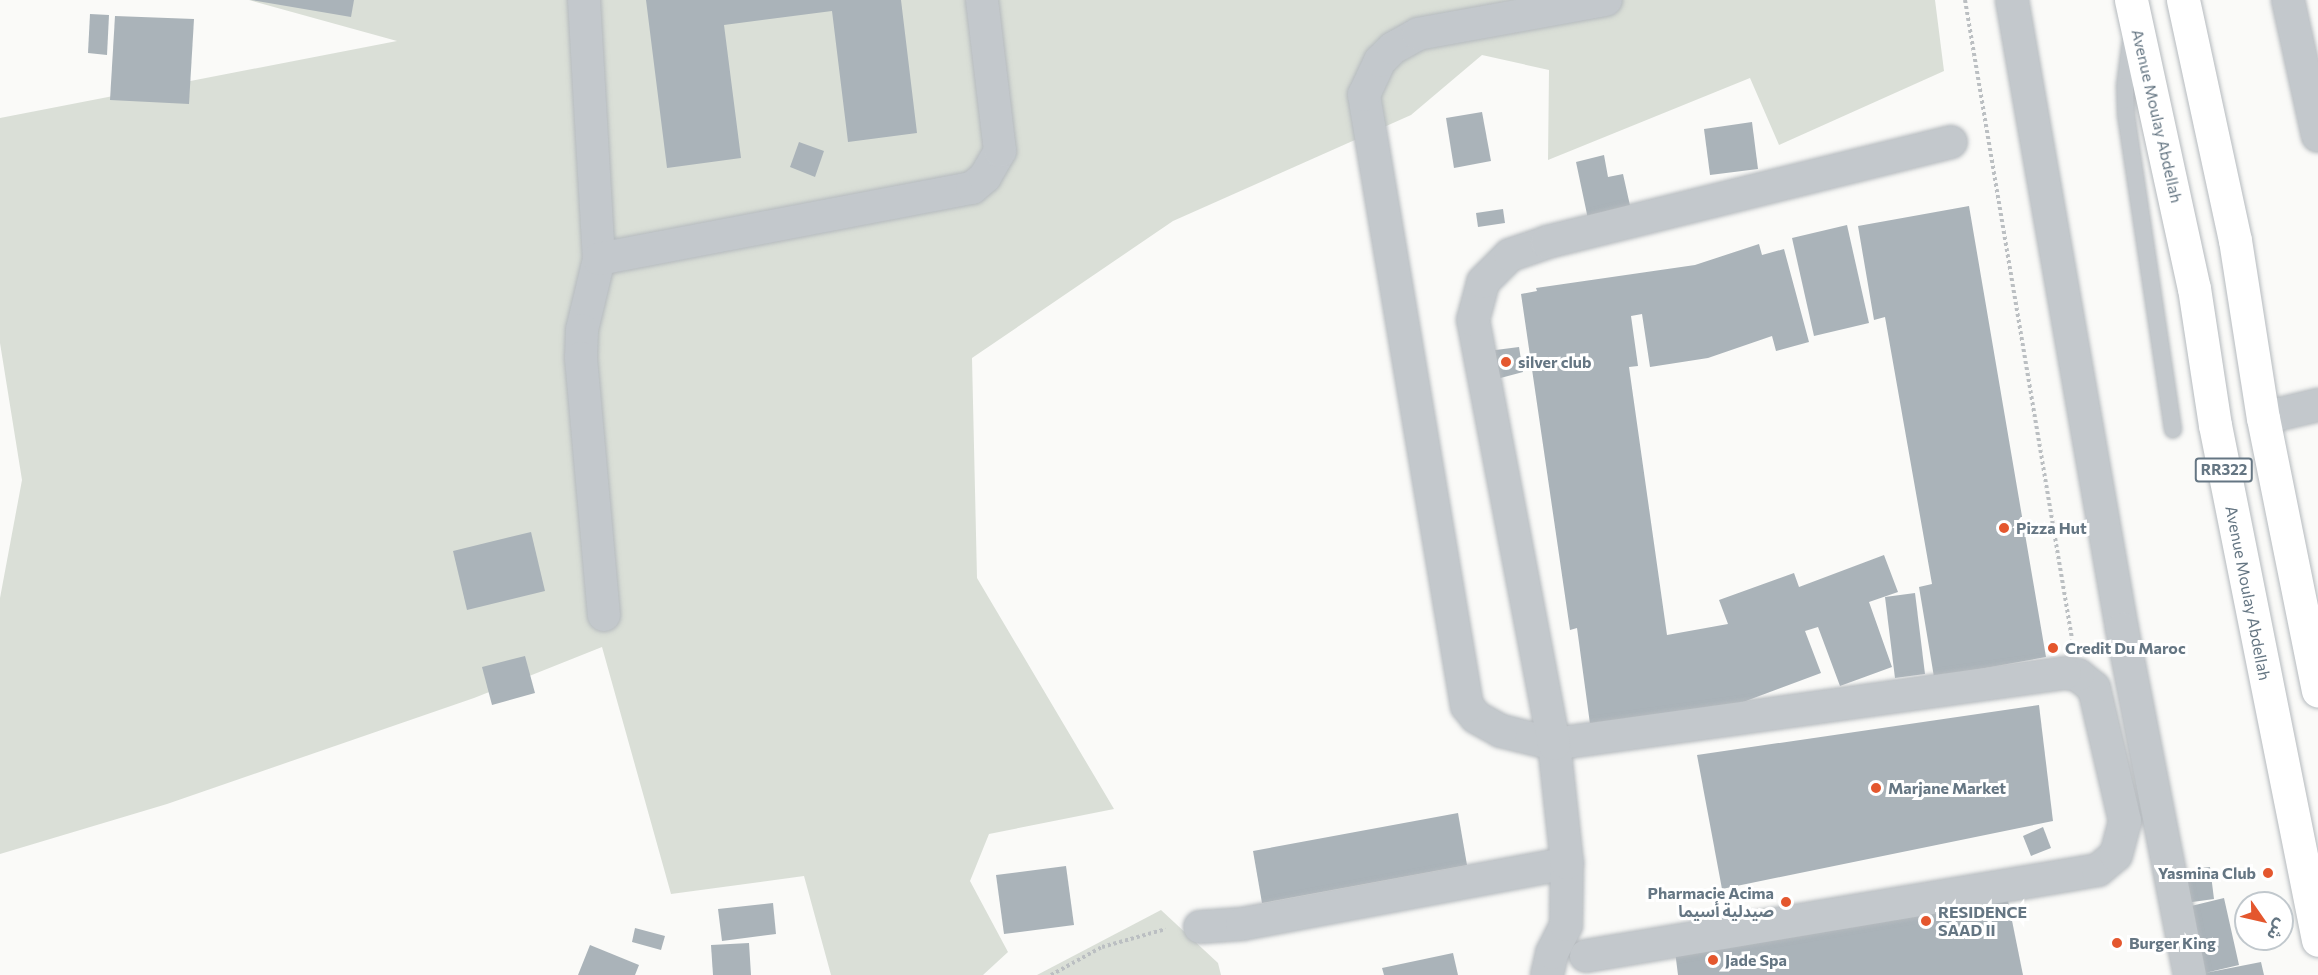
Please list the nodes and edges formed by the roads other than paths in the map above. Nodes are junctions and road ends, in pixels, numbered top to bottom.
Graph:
1 (584, 0) edge
2 (982, 0) edge
3 (1606, 0) edge
4 (2012, 0) edge
5 (2183, 0) edge
6 (2288, 0) edge
7 (2133, 10) edge
8 (2318, 136) edge
9 (1951, 142) dead end
10 (599, 260) junction
11 (2318, 405) edge
12 (2263, 418) junction
13 (2173, 430) dead end
14 (604, 615) dead end
15 (2318, 690) edge
16 (2136, 699) junction
17 (2099, 707) junction
18 (1554, 744) junction
19 (2158, 811) junction
20 (2125, 821) junction
21 (1567, 863) junction
22 (1566, 925) junction
23 (1200, 927) road end
24 (2318, 940) edge
25 (1589, 965) edge
26 (1547, 975) edge
27 (2190, 975) edge

1 - 10 street
2 - 10 street
3 - 18 street
4 - 16 street
5 - 12 main road, RR322
6 - 8 street
7 - 13 lane
7 - 24 main road, Avenue Moulay Abdellah / RR322
9 - 18 street
10 - 14 street
11 - 12 street
12 - 15 main road, RR322
16 - 17 street
16 - 19 street
17 - 18 street
17 - 20 street
18 - 21 street
19 - 20 street
19 - 27 street
20 - 25 street
21 - 22 street
21 - 23 street
22 - 25 street
22 - 26 street

